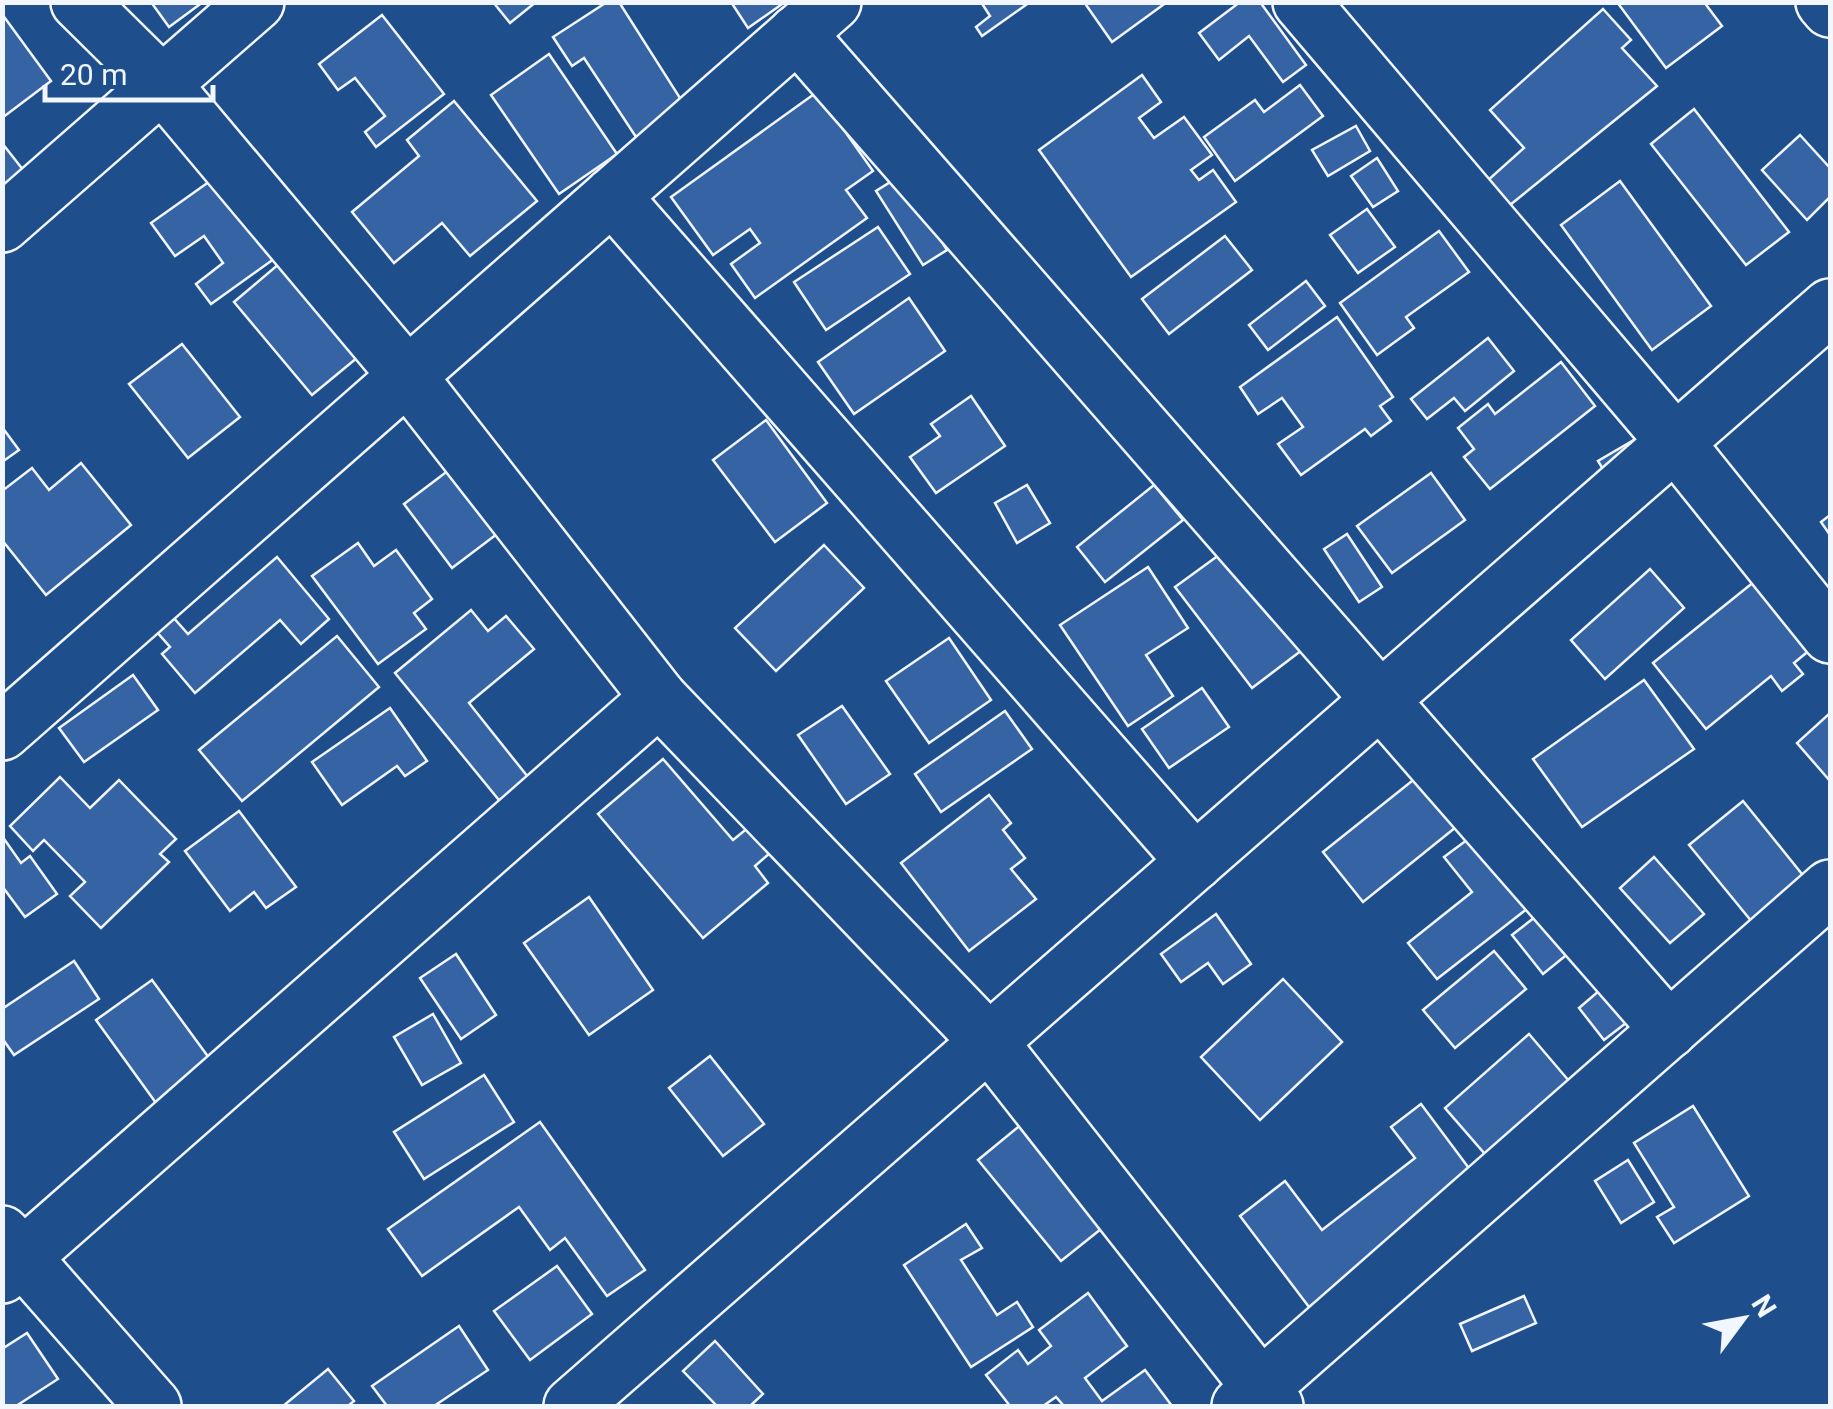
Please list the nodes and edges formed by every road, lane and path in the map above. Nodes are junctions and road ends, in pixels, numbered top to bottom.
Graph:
1 (78, 2) edge
2 (256, 2) edge
3 (1301, 2) edge
4 (1824, 2) edge
5 (1830, 10) edge
6 (815, 18) edge
7 (162, 84) junction
8 (612, 196) junction
9 (2, 224) edge
10 (1830, 307) edge
11 (409, 378) junction
12 (1676, 442) junction
13 (1830, 634) edge
14 (659, 698) junction
15 (1380, 700) junction
16 (2, 732) edge
17 (1195, 862) junction
18 (1830, 888) edge
19 (1669, 1030) junction
20 (989, 1042) junction
21 (9, 1256) edge
22 (1259, 1400) edge
23 (154, 1406) edge
24 (572, 1406) edge

1 - 7 street
2 - 7 street
3 - 12 street
4 - 5 street
6 - 8 street
6 - 15 street
7 - 9 street
7 - 11 street
8 - 11 street
8 - 17 street
10 - 12 street
11 - 14 street
11 - 16 street
12 - 13 street
12 - 15 street
14 - 20 street
14 - 21 street
15 - 17 street
15 - 19 street
17 - 20 street
18 - 19 street
19 - 22 street
20 - 22 street
20 - 24 street
21 - 23 street

